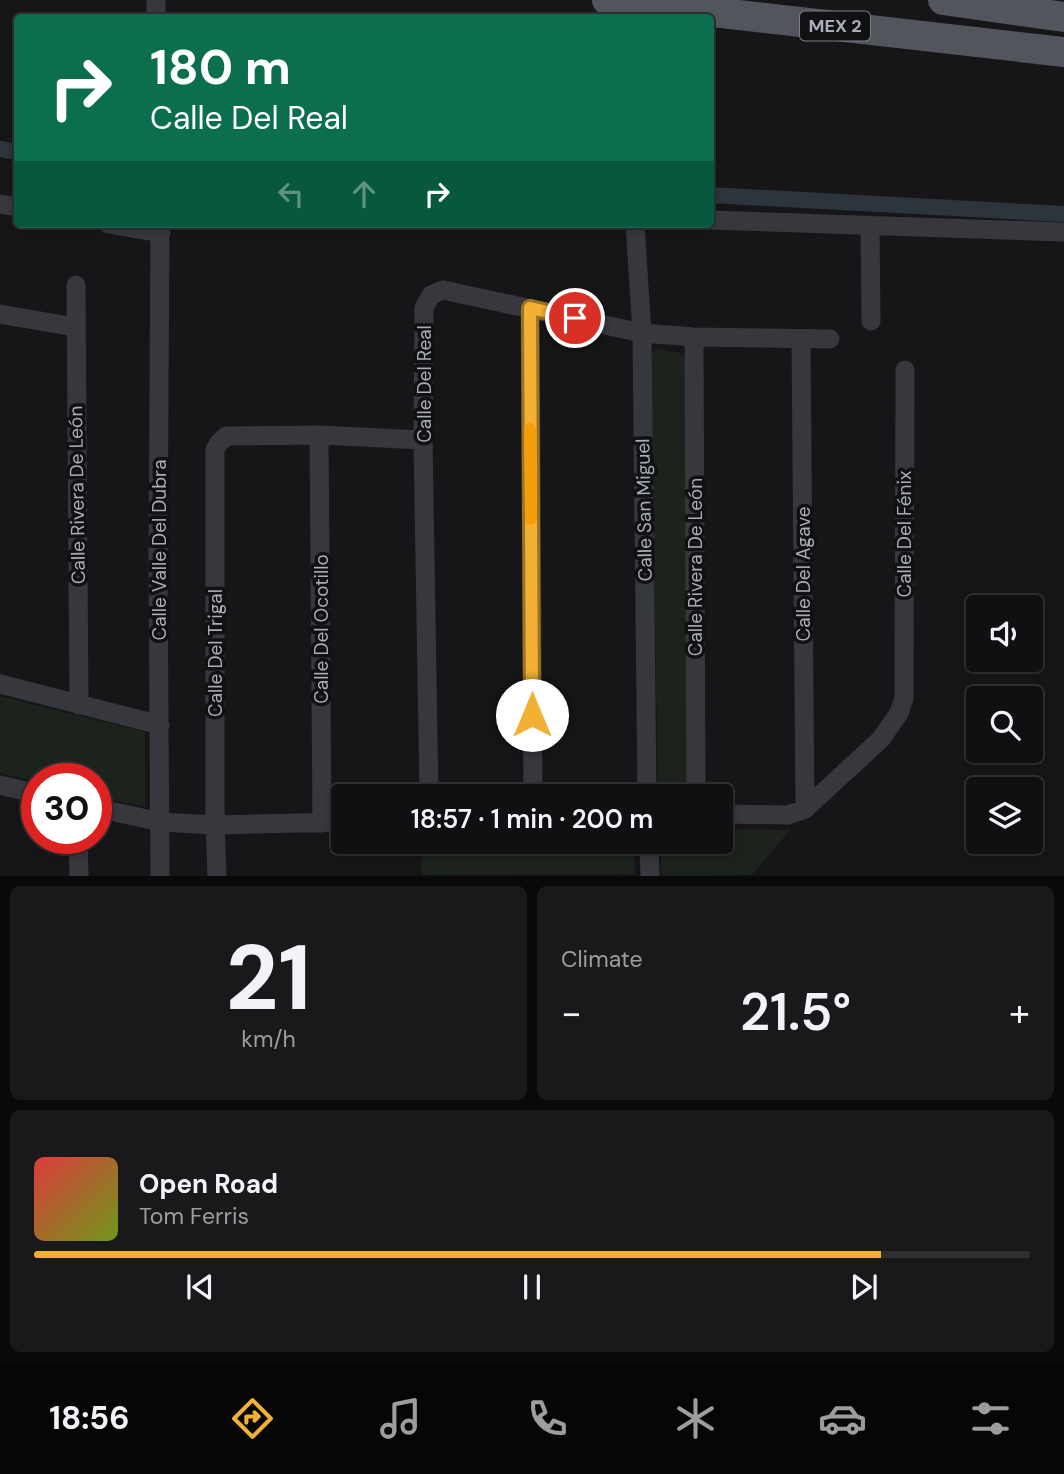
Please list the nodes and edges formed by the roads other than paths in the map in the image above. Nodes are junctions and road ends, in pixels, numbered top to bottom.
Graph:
1 (607, 0) edge
2 (943, 0) edge
3 (1064, 17) edge
4 (1064, 52) edge
5 (714, 220) edge
6 (870, 225) junction
7 (161, 228) edge
8 (635, 228) edge
9 (1064, 232) edge
10 (76, 285) dead end
11 (530, 308) junction
12 (0, 314) edge
13 (871, 321) dead end
14 (75, 327) junction
15 (642, 333) junction
16 (694, 337) junction
17 (830, 339) dead end
18 (801, 340) junction
19 (905, 370) dead end
20 (319, 435) junction
21 (423, 440) junction
22 (0, 684) edge
23 (79, 705) junction
24 (160, 725) junction
25 (429, 784) edge
26 (533, 784) edge
27 (647, 784) edge
28 (696, 784) edge
29 (0, 785) edge
30 (21, 790) edge
31 (805, 809) junction
32 (112, 811) edge
33 (733, 814) edge
34 (161, 822) junction
35 (322, 823) junction
36 (331, 823) edge
37 (215, 825) junction
38 (78, 854) edge
39 (649, 854) edge
40 (79, 876) edge
41 (160, 876) edge
42 (217, 876) edge
43 (650, 876) edge

1 - 4 main road, MEX 2
2 - 3 main road
5 - 6 street
6 - 9 street
6 - 13 street
7 - 24 street, Calle Valle Del Dubra
8 - 15 street, Calle San Miguel
10 - 14 street, Calle Rivera De León
11 - 15 street, Calle Del Real
11 - 21 street, Calle Del Real
11 - 26 street
12 - 14 street
14 - 23 street, Calle Rivera De León
15 - 16 street, Calle Del Real
15 - 27 street, Calle San Miguel
16 - 18 street, Calle Del Real
16 - 28 street, Calle Rivera De León
17 - 18 street, Calle Del Real
18 - 31 street, Calle Del Agave
19 - 31 street, Calle Del Fénix
20 - 21 street
20 - 35 street, Calle Del Ocotillo
20 - 37 street, Calle Del Trigal
21 - 25 street, Calle Del Real
22 - 23 street
23 - 24 street
24 - 34 street, Calle Valle Del Dubra
29 - 30 street
31 - 33 street
32 - 34 street
34 - 37 street
34 - 41 street, Calle Valle Del Dubra
35 - 36 street
35 - 37 street
37 - 42 street, Calle Del Trigal
38 - 40 street
39 - 43 street

